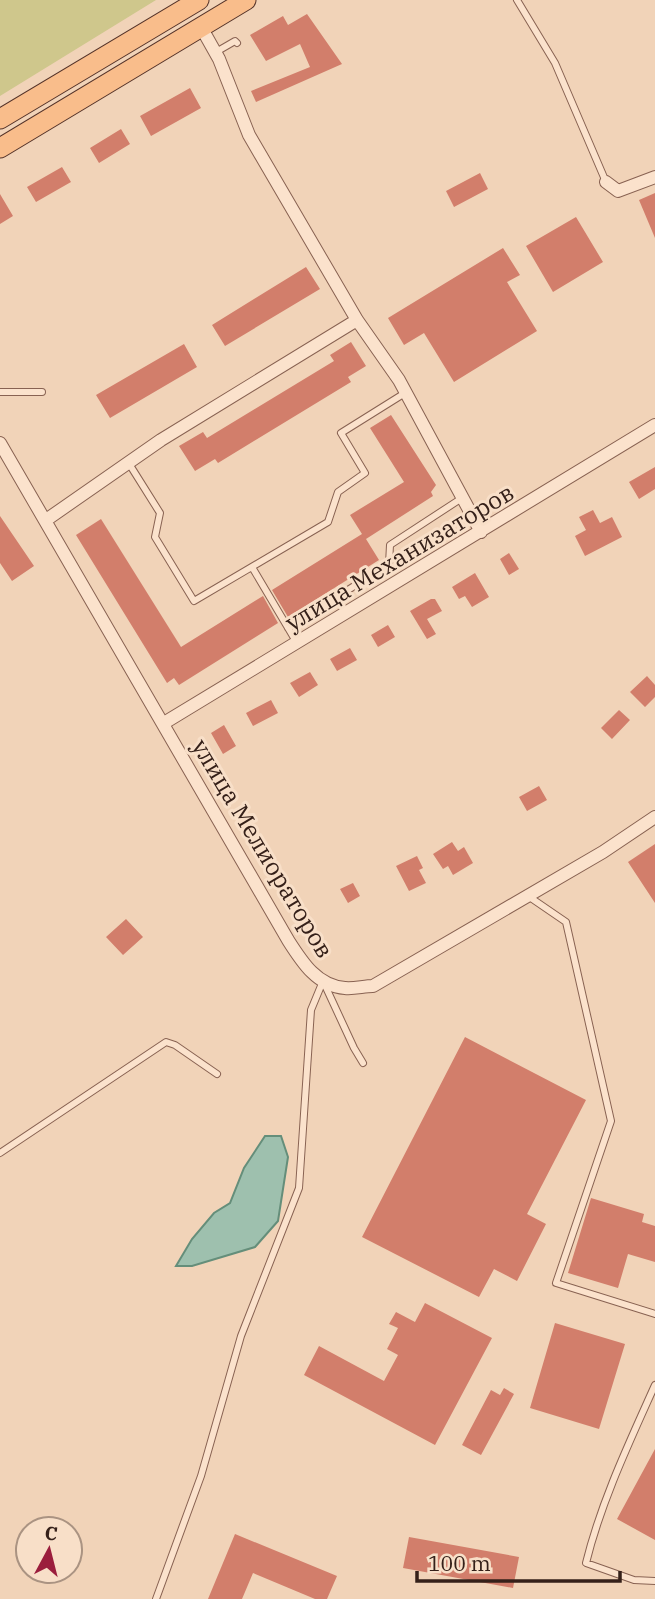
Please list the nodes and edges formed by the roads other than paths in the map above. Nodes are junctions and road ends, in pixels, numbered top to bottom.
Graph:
1 (199, 0) edge
2 (246, 0) edge
3 (517, 0) edge
4 (201, 27) junction
5 (237, 43) dead end
6 (215, 53) junction
7 (0, 119) edge
8 (0, 148) edge
9 (655, 177) edge
10 (606, 182) joint
11 (358, 320) junction
12 (0, 392) edge
13 (42, 392) dead end
14 (406, 392) junction
15 (655, 425) edge
16 (0, 443) edge
17 (128, 463) junction
18 (463, 498) junction
19 (46, 520) junction
20 (481, 532) junction
21 (252, 567) junction
22 (288, 628) junction
23 (297, 643) junction
24 (164, 723) junction
25 (655, 817) edge
26 (528, 896) junction
27 (323, 981) junction
28 (363, 1063) dead end
29 (217, 1074) dead end
30 (0, 1153) edge
31 (655, 1314) edge
32 (655, 1385) edge
33 (655, 1581) edge
34 (156, 1599) edge

1 - 7 main road
2 - 4 main road
3 - 10 lane
4 - 6 street
4 - 8 main road
5 - 6 lane
6 - 11 street
9 - 10 street
11 - 14 street
11 - 17 street
12 - 13 lane
14 - 18 street
14 - 21 lane
15 - 20 street, улица Механизаторов
16 - 19 street, улица Мелиораторов
17 - 19 street
17 - 21 lane
18 - 20 street
18 - 22 lane
19 - 24 street, улица Мелиораторов
20 - 23 street, улица Механизаторов
21 - 22 lane
22 - 23 lane
23 - 24 street, улица Механизаторов
24 - 27 street, улица Мелиораторов
25 - 26 street, улица Мелиораторов
26 - 27 street, улица Мелиораторов
26 - 31 lane
27 - 28 lane
27 - 34 lane
29 - 30 lane
32 - 33 lane

